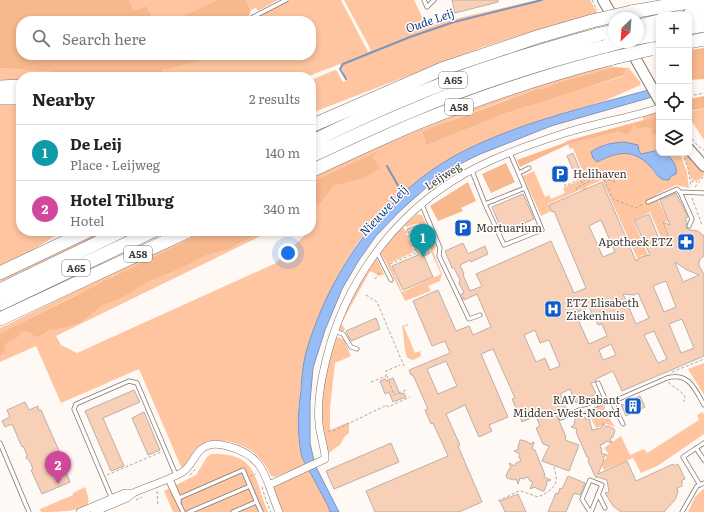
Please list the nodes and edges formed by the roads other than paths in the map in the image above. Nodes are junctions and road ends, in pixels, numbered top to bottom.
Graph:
1 (286, 0) edge
2 (424, 0) edge
3 (434, 0) edge
4 (603, 0) edge
5 (704, 0) edge
6 (610, 12) edge
7 (704, 12) edge
8 (692, 14) edge
9 (255, 16) edge
10 (656, 23) edge
11 (704, 25) edge
12 (692, 27) edge
13 (644, 30) edge
14 (608, 32) edge
15 (644, 33) edge
16 (656, 34) edge
17 (704, 39) edge
18 (692, 41) edge
19 (608, 45) edge
20 (629, 48) edge
21 (655, 48) edge
22 (16, 86) edge
23 (0, 87) edge
24 (656, 95) edge
25 (0, 98) edge
26 (16, 98) edge
27 (363, 103) junction
28 (656, 109) edge
29 (316, 116) edge
30 (316, 124) edge
31 (316, 140) edge
32 (692, 152) edge
33 (510, 153) junction
34 (316, 154) edge
35 (704, 166) edge
36 (528, 168) dead end
37 (316, 169) edge
38 (472, 170) junction
39 (518, 173) junction
40 (525, 188) junction
41 (680, 192) junction
42 (704, 193) edge
43 (648, 202) road end
44 (422, 204) junction
45 (485, 204) junction
46 (689, 226) dead end
47 (63, 236) edge
48 (78, 236) edge
49 (112, 236) edge
50 (143, 236) edge
51 (177, 236) edge
52 (377, 251) junction
53 (40, 254) junction
54 (0, 273) edge
55 (391, 280) dead end
56 (0, 290) edge
57 (0, 304) edge
58 (480, 315) dead end
59 (0, 320) edge
60 (334, 331) junction
61 (357, 348) dead end
62 (646, 381) dead end
63 (598, 382) dead end
64 (648, 386) junction
65 (606, 401) junction
66 (612, 402) junction
67 (704, 405) edge
68 (561, 418) dead end
69 (623, 424) dead end
70 (0, 443) edge
71 (704, 443) edge
72 (696, 448) junction
73 (704, 460) edge
74 (171, 479) junction
75 (702, 484) edge
76 (269, 485) junction
77 (250, 486) junction
78 (598, 494) junction
79 (134, 497) junction
80 (179, 498) junction
81 (112, 499) junction
82 (179, 502) junction
83 (256, 502) junction
84 (605, 508) dead end
85 (29, 512) edge
86 (80, 512) edge
87 (94, 512) edge
88 (183, 512) edge
89 (189, 512) edge
90 (233, 512) edge
91 (261, 512) edge
92 (279, 512) edge
93 (590, 512) edge
94 (682, 512) edge

1 - 9 lane
2 - 3 lane
4 - 6 street
5 - 27 highway, bridge
7 - 8 highway
10 - 13 highway
11 - 12 highway
14 - 31 highway, A65, bridge
15 - 16 highway
17 - 18 highway
19 - 34 highway, A65, bridge
20 - 24 street
21 - 37 highway, A58, bridge
22 - 23 highway
25 - 26 highway
27 - 29 highway
27 - 30 highway
28 - 33 street, Leijweg
32 - 35 street
33 - 38 street, Leijweg
33 - 39 lane
36 - 39 lane
38 - 44 street, Leijweg
38 - 45 lane
39 - 40 lane
40 - 45 lane
40 - 45 lane
41 - 42 lane
41 - 43 lane
41 - 46 lane
44 - 52 street, Leijweg
44 - 58 lane
47 - 53 highway
48 - 53 highway
49 - 56 highway, A65
50 - 57 highway, A65
51 - 59 highway, A58
52 - 55 lane
52 - 60 street, Leijweg
53 - 54 highway
60 - 61 lane
60 - 76 street, Leijweg
62 - 64 lane
63 - 65 lane
64 - 66 lane
64 - 67 lane
65 - 66 lane
65 - 68 lane
66 - 69 lane
70 - 85 lane
71 - 72 lane
72 - 73 lane
72 - 75 lane
74 - 76 street
74 - 79 street
74 - 80 lane
74 - 81 lane
74 - 82 lane
75 - 94 lane
76 - 92 street
77 - 80 lane
77 - 83 lane
77 - 89 lane
78 - 84 lane
78 - 93 lane
78 - 93 lane
79 - 81 street
79 - 87 street
80 - 82 lane
81 - 86 street
82 - 88 lane
83 - 90 lane
83 - 91 lane

